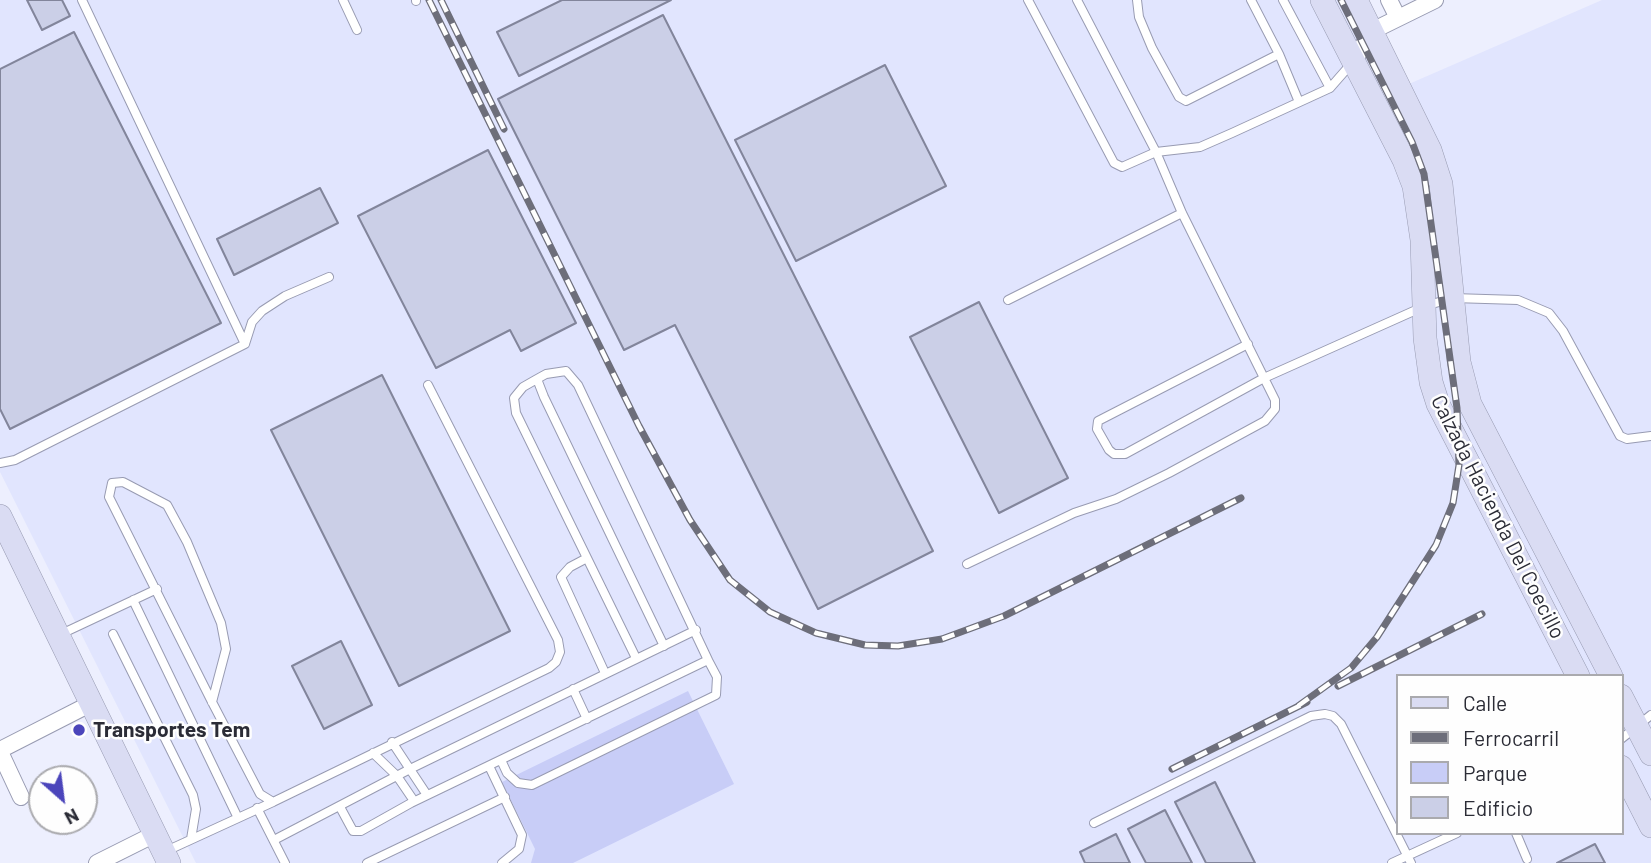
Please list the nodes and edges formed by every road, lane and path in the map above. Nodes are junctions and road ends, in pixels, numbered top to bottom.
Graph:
1 (82, 0) edge
2 (342, 0) edge
3 (1028, 0) edge
4 (1077, 0) edge
5 (1137, 0) edge
6 (1251, 0) edge
7 (1283, 0) edge
8 (1322, 0) edge
9 (1356, 0) edge
10 (1389, 0) edge
11 (1435, 0) edge
12 (1398, 18) junction
13 (356, 30) dead end
14 (1372, 31) junction
15 (1279, 54) junction
16 (1353, 62) junction
17 (1329, 88) junction
18 (1299, 102) junction
19 (1156, 152) junction
20 (1182, 212) junction
21 (329, 276) dead end
22 (1453, 298) junction
23 (1008, 300) dead end
24 (1425, 306) junction
25 (245, 344) junction
26 (1248, 344) junction
27 (1264, 378) junction
28 (537, 379) junction
29 (428, 385) dead end
30 (1651, 436) edge
31 (0, 463) edge
32 (0, 516) edge
33 (587, 558) junction
34 (967, 564) dead end
35 (157, 589) junction
36 (132, 600) junction
37 (695, 630) junction
38 (113, 634) dead end
39 (59, 635) junction
40 (664, 646) junction
41 (636, 658) junction
42 (708, 660) junction
43 (605, 673) junction
44 (1577, 674) edge
45 (1607, 674) edge
46 (573, 689) junction
47 (1623, 700) edge
48 (212, 702) junction
49 (92, 703) junction
50 (587, 719) junction
51 (1636, 727) edge
52 (393, 743) junction
53 (0, 751) edge
54 (373, 753) junction
55 (1651, 754) edge
56 (501, 760) junction
57 (489, 766) junction
58 (410, 769) junction
59 (1623, 771) edge
60 (397, 776) junction
61 (427, 795) junction
62 (21, 797) dead end
63 (505, 797) junction
64 (414, 801) junction
65 (273, 802) junction
66 (340, 807) junction
67 (257, 808) junction
68 (237, 817) junction
69 (1094, 823) dead end
70 (1651, 827) edge
71 (1396, 833) edge
72 (1397, 835) edge
73 (1453, 835) edge
74 (1517, 835) edge
75 (191, 839) junction
76 (274, 841) junction
77 (163, 850) edge
78 (1409, 859) edge
79 (1527, 859) dead end
80 (97, 863) edge
81 (285, 863) edge
82 (367, 863) edge
83 (502, 863) edge
84 (1392, 863) edge

1 - 25 lane
2 - 13 lane
3 - 19 lane
4 - 19 lane
5 - 15 lane
6 - 15 lane
7 - 17 lane
8 - 16 main road, Calzada Hacienda Del Coecillo
9 - 14 main road, Calzada Hacienda Del Coecillo
10 - 12 street
11 - 12 street
12 - 14 street
14 - 16 street
14 - 22 main road, Calzada Hacienda Del Coecillo
15 - 18 lane
16 - 17 lane
16 - 24 main road, Calzada Hacienda Del Coecillo
17 - 18 lane
18 - 19 lane
19 - 20 lane
20 - 23 lane
20 - 26 lane
21 - 25 lane
22 - 24 lane
22 - 30 lane
22 - 45 main road, Calzada Hacienda Del Coecillo
24 - 27 lane
24 - 44 main road, Calzada Hacienda Del Coecillo
25 - 31 lane
26 - 27 lane
26 - 27 lane
27 - 34 lane
28 - 33 lane
28 - 37 lane
28 - 40 lane
29 - 52 lane
32 - 39 main road
33 - 41 lane
33 - 43 lane
35 - 36 lane
35 - 48 lane
35 - 48 lane
36 - 39 lane
36 - 68 lane
37 - 40 lane
37 - 42 lane
38 - 75 lane
39 - 49 main road
40 - 41 lane
41 - 43 lane
42 - 50 lane
42 - 56 lane
43 - 46 lane
46 - 50 lane
46 - 58 lane
47 - 51 main road
48 - 65 lane
49 - 53 street
49 - 77 main road
50 - 56 lane
51 - 55 main road
52 - 54 lane
52 - 58 lane
53 - 62 street
54 - 60 lane
54 - 65 lane
56 - 57 lane
57 - 61 lane
57 - 63 lane
58 - 60 lane
58 - 61 lane
59 - 70 main road
60 - 64 lane
60 - 66 lane
61 - 64 lane
63 - 82 lane
63 - 83 lane
64 - 66 lane
65 - 67 lane
66 - 76 lane
67 - 68 lane
67 - 76 lane
68 - 75 lane
69 - 71 lane
72 - 78 lane
73 - 78 lane
74 - 79 lane
75 - 77 lane
76 - 81 lane
77 - 80 street
78 - 84 lane

